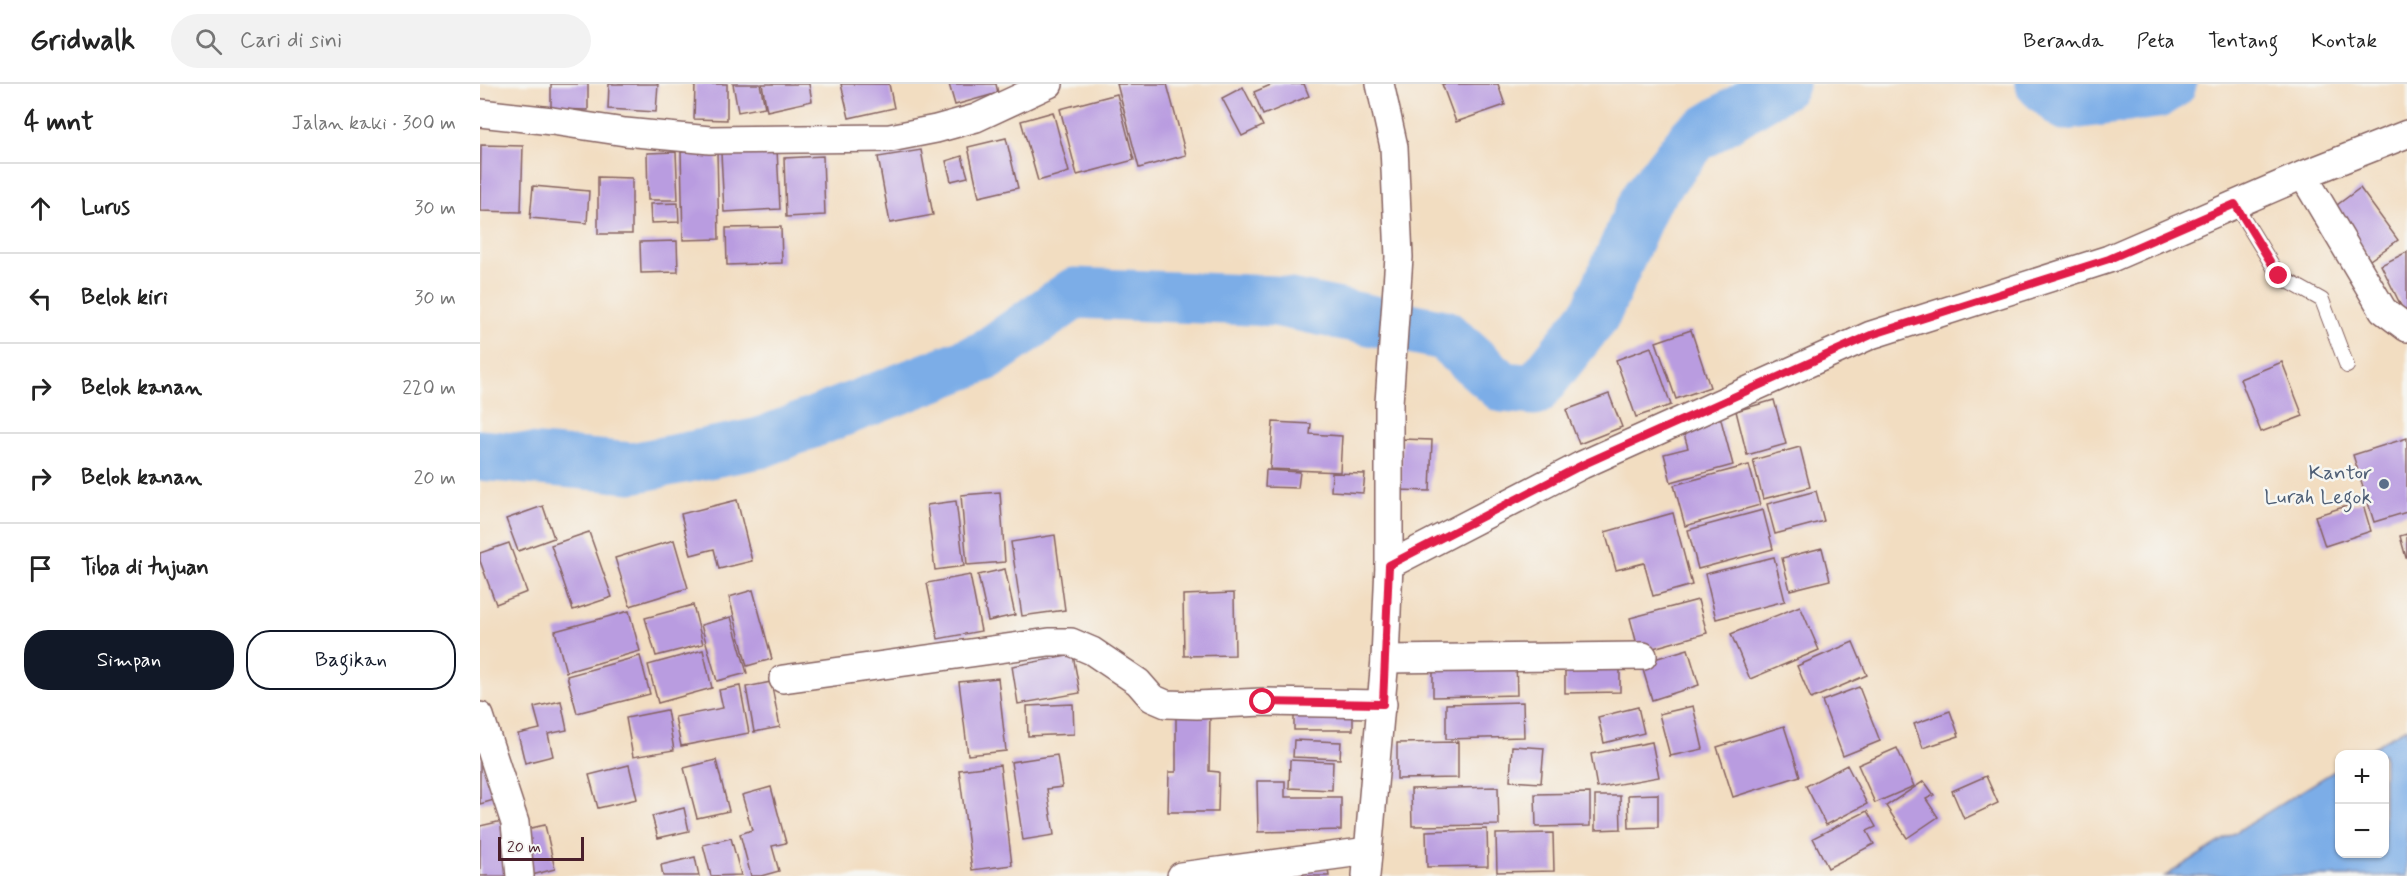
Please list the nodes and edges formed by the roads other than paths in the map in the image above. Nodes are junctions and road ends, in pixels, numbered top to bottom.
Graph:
1 (1049, 84) edge
2 (1380, 84) edge
3 (480, 113) edge
4 (2407, 134) edge
5 (2303, 175) junction
6 (2235, 204) junction
7 (2407, 328) edge
8 (2347, 366) dead end
9 (1389, 565) junction
10 (1643, 656) dead end
11 (1385, 658) junction
12 (783, 679) dead end
13 (1383, 704) junction
14 (480, 716) edge
15 (1367, 864) edge
16 (520, 876) edge
17 (1181, 876) edge

1 - 3 street
2 - 9 street
4 - 5 street
5 - 6 street
5 - 7 street
6 - 8 lane
6 - 9 street
9 - 11 street
10 - 11 street
11 - 13 street
12 - 13 street
13 - 15 street
14 - 16 street
15 - 17 street

